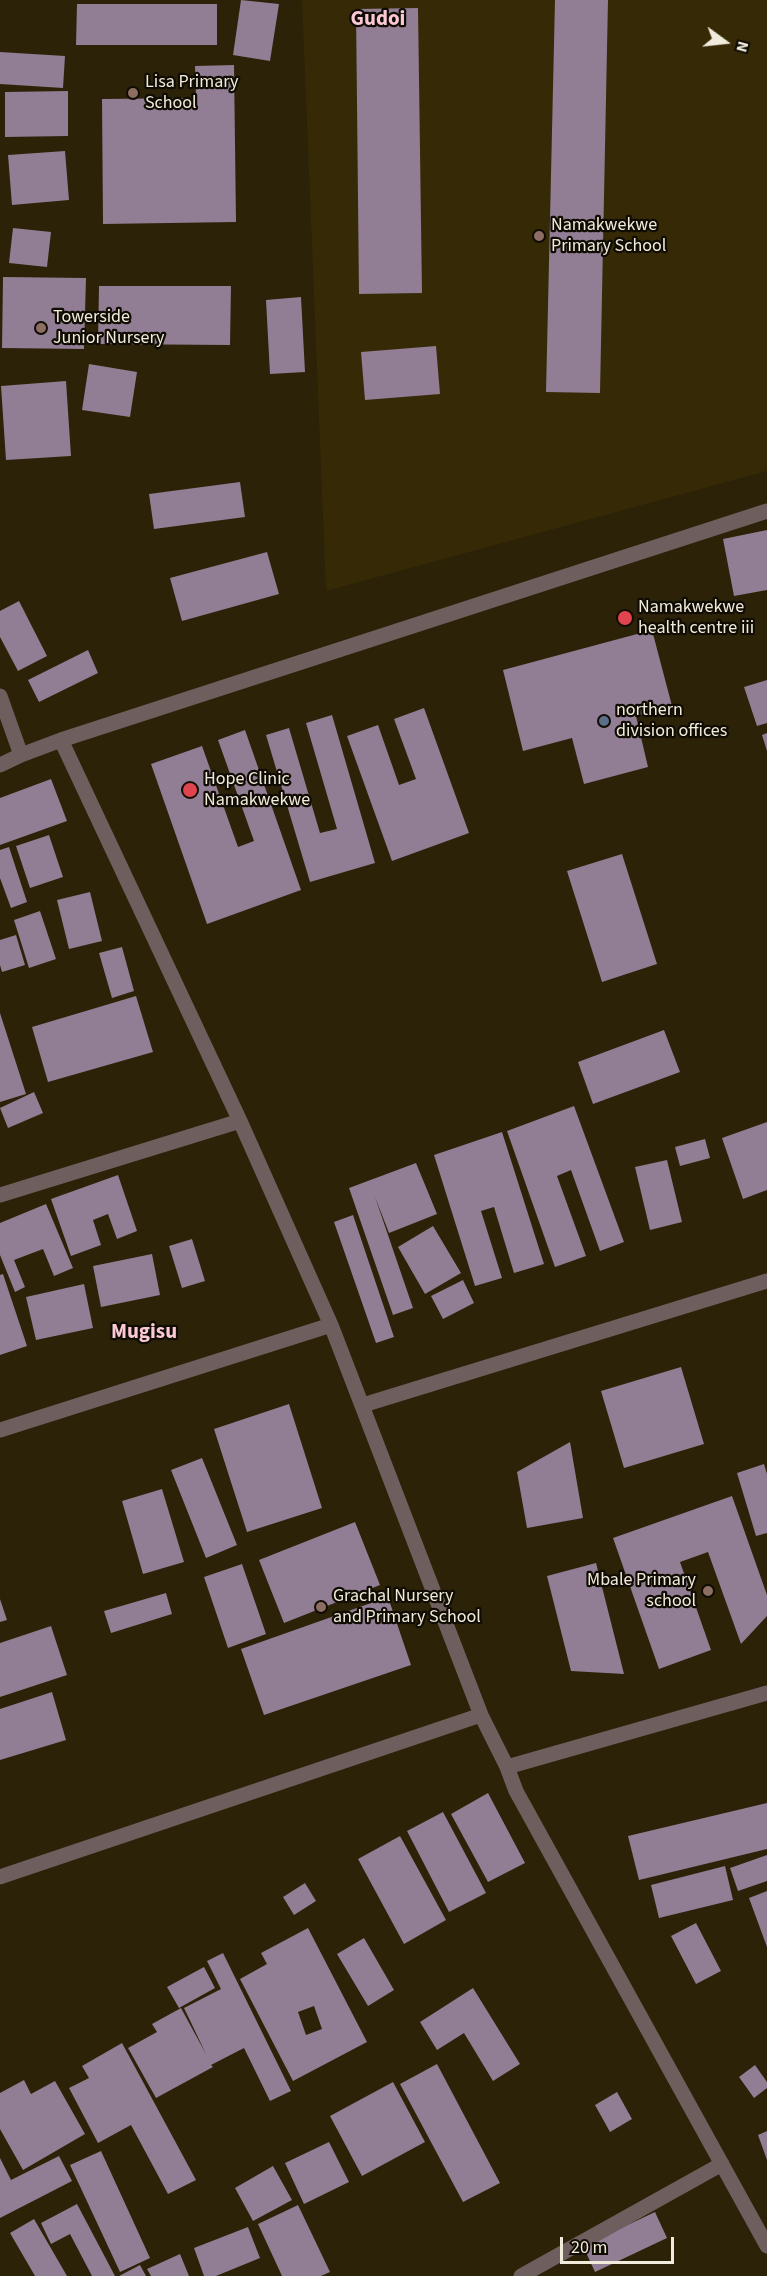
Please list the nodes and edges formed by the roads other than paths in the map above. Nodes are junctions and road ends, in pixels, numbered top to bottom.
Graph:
1 (767, 511) edge
2 (0, 696) edge
3 (61, 740) junction
4 (21, 755) junction
5 (0, 765) edge
6 (240, 1121) junction
7 (0, 1195) edge
8 (767, 1281) edge
9 (331, 1325) junction
10 (363, 1404) junction
11 (0, 1430) edge
12 (767, 1693) edge
13 (481, 1715) junction
14 (507, 1767) junction
15 (0, 1877) edge
16 (722, 2164) junction
17 (767, 2246) edge
18 (520, 2276) edge

1 - 3 street
2 - 4 street
3 - 4 street
3 - 6 street
4 - 5 street
6 - 7 street
6 - 9 street
8 - 10 street
9 - 10 street
9 - 11 street
10 - 13 street
12 - 14 street
13 - 14 street
13 - 15 street
14 - 16 street
16 - 17 street
16 - 18 street

